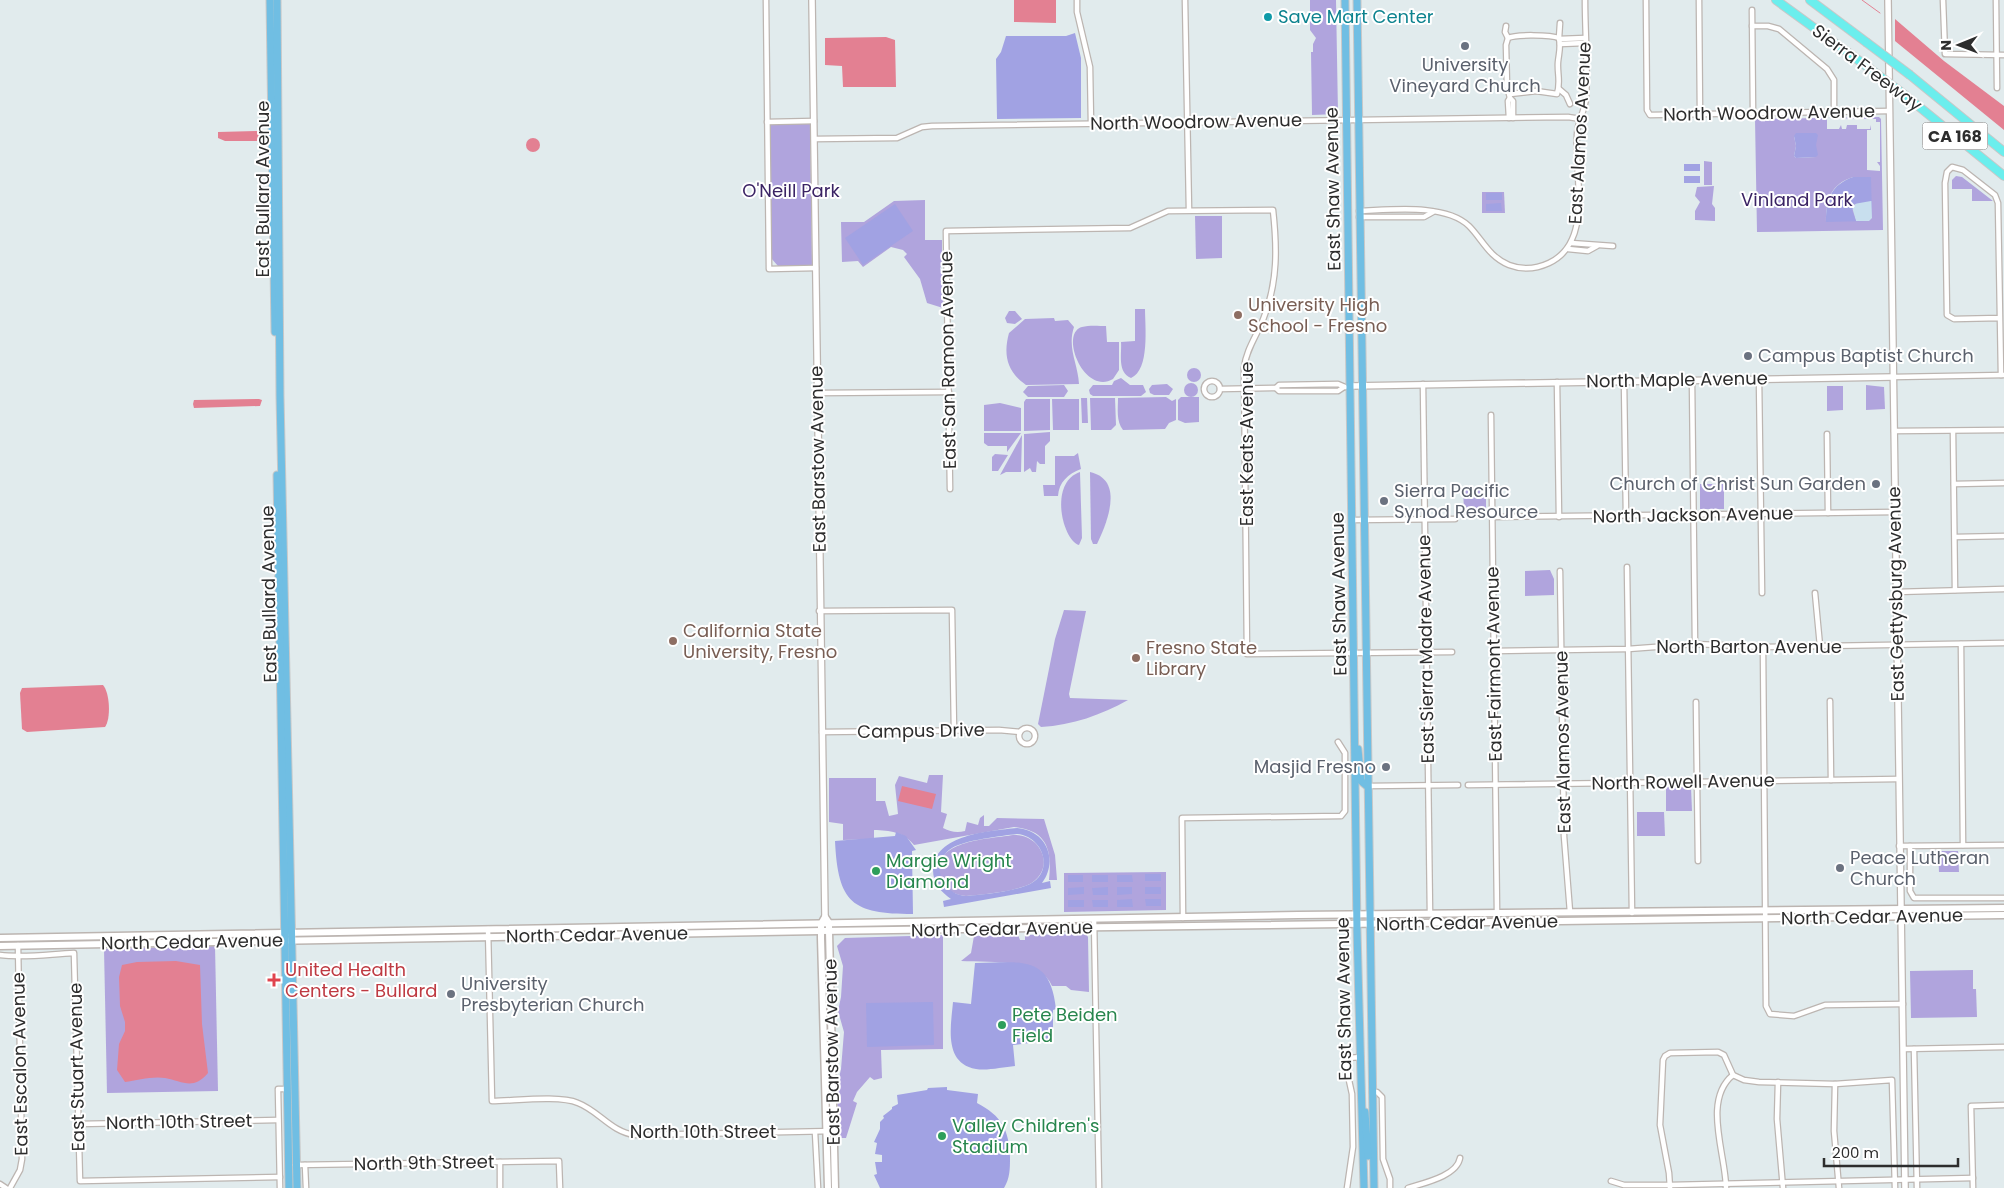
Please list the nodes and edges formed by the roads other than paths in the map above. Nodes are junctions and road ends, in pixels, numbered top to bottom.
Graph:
1 (270, 0) edge
2 (277, 0) edge
3 (766, 0) edge
4 (812, 0) edge
5 (1077, 0) edge
6 (1185, 0) edge
7 (1345, 0) edge
8 (1357, 0) edge
9 (1585, 0) edge
10 (1646, 0) edge
11 (1698, 0) edge
12 (1776, 0) edge
13 (1810, 0) edge
14 (1888, 0) edge
15 (1943, 0) edge
16 (1996, 0) edge
17 (1752, 10) dead end
18 (1560, 23) dead end
19 (1506, 26) dead end
20 (1752, 26) junction
21 (1508, 38) junction
22 (1559, 40) junction
23 (1585, 41) junction
24 (1997, 55) junction
25 (2004, 55) edge
26 (1996, 88) dead end
27 (1559, 89) junction
28 (1510, 96) junction
29 (1570, 104) dead end
30 (1889, 111) junction
31 (1834, 112) junction
32 (1753, 114) junction
33 (1700, 115) junction
34 (1511, 118) junction
35 (1581, 119) junction
36 (814, 121) junction
37 (1347, 121) junction
38 (1358, 121) junction
39 (767, 122) junction
40 (1188, 122) junction
41 (1091, 124) junction
42 (814, 139) junction
43 (2004, 152) edge
44 (2004, 176) edge
45 (1189, 210) junction
46 (1359, 214) junction
47 (1571, 243) junction
48 (1597, 246) junction
49 (1613, 246) dead end
50 (1568, 249) junction
51 (816, 268) junction
52 (2000, 318) junction
53 (2002, 375) edge
54 (1893, 377) junction
55 (1759, 379) junction
56 (1692, 380) junction
57 (1624, 381) junction
58 (1557, 382) junction
59 (1423, 384) junction
60 (1347, 386) junction
61 (1362, 386) junction
62 (1244, 388) junction
63 (1220, 389) dead end
64 (949, 392) junction
65 (818, 393) junction
66 (1491, 415) dead end
67 (2004, 430) edge
68 (1894, 431) junction
69 (1953, 431) junction
70 (1827, 434) dead end
71 (2004, 483) edge
72 (1954, 484) junction
73 (950, 489) dead end
74 (1894, 512) junction
75 (1828, 513) junction
76 (1760, 514) junction
77 (1693, 515) junction
78 (1626, 516) junction
79 (1559, 517) junction
80 (1455, 518) dead end
81 (1492, 518) junction
82 (1425, 519) junction
83 (1352, 520) junction
84 (1363, 520) junction
85 (2004, 536) edge
86 (1955, 537) junction
87 (1627, 568) dead end
88 (1560, 571) dead end
89 (2004, 589) edge
90 (1955, 590) junction
91 (1896, 592) junction
92 (1762, 593) dead end
93 (1815, 593) dead end
94 (819, 611) junction
95 (2004, 643) edge
96 (1695, 644) junction
97 (1961, 644) junction
98 (1897, 645) junction
99 (1820, 646) junction
100 (1763, 647) junction
101 (1628, 649) junction
102 (1561, 650) junction
103 (1494, 651) junction
104 (1426, 652) junction
105 (1452, 652) dead end
106 (1354, 653) junction
107 (1365, 653) junction
108 (1830, 701) dead end
109 (1696, 702) dead end
110 (954, 731) junction
111 (822, 732) junction
112 (1020, 732) dead end
113 (1355, 736) junction
114 (1338, 742) dead end
115 (1898, 779) junction
116 (1764, 780) junction
117 (1831, 780) junction
118 (1697, 781) junction
119 (1629, 782) junction
120 (1565, 783) junction
121 (1496, 784) junction
122 (1428, 785) junction
123 (1458, 785) dead end
124 (1468, 785) dead end
125 (1367, 786) junction
126 (1963, 845) junction
127 (2004, 845) edge
128 (1899, 846) junction
129 (1910, 846) junction
130 (1698, 861) dead end
131 (2004, 898) edge
132 (2004, 908) edge
133 (1765, 911) junction
134 (1570, 912) junction
135 (1632, 912) junction
136 (1512, 913) junction
137 (1900, 913) junction
138 (1430, 914) junction
139 (1481, 914) junction
140 (1497, 914) junction
141 (1298, 915) junction
142 (1357, 915) junction
143 (1368, 915) junction
144 (2004, 915) edge
145 (1978, 916) junction
146 (1248, 917) junction
147 (1183, 918) junction
148 (1765, 918) junction
149 (1094, 919) junction
150 (823, 920) junction
151 (1633, 920) junction
152 (1496, 922) junction
153 (829, 923) junction
154 (1439, 923) junction
155 (1474, 923) junction
156 (1357, 924) junction
157 (1369, 924) junction
158 (1253, 925) junction
159 (638, 926) junction
160 (1231, 926) junction
161 (488, 928) junction
162 (1094, 928) junction
163 (821, 931) junction
164 (829, 931) junction
165 (287, 932) junction
166 (576, 935) junction
167 (488, 937) junction
168 (0, 938) edge
169 (18, 938) junction
170 (287, 940) junction
171 (0, 946) edge
172 (18, 946) junction
173 (0, 955) edge
174 (19, 957) junction
175 (1903, 1004) junction
176 (2004, 1048) edge
177 (1904, 1049) junction
178 (1914, 1049) junction
179 (1361, 1057) junction
180 (1732, 1075) junction
181 (1778, 1082) junction
182 (1835, 1084) junction
183 (286, 1089) junction
184 (1372, 1092) junction
185 (1361, 1100) junction
186 (2004, 1105) edge
187 (278, 1120) junction
188 (79, 1124) junction
189 (815, 1132) junction
190 (830, 1132) junction
191 (1460, 1158) dead end
192 (500, 1162) junction
193 (288, 1165) junction
194 (296, 1165) junction
195 (306, 1165) junction
196 (280, 1177) junction
197 (1972, 1178) junction
198 (1916, 1179) junction
199 (1895, 1180) junction
200 (1904, 1180) junction
201 (1611, 1181) dead end
202 (0, 1184) edge
203 (1839, 1185) edge
204 (1726, 1186) edge
205 (1783, 1186) edge
206 (1670, 1187) edge
207 (6, 1188) edge
208 (10, 1188) edge
209 (280, 1188) edge
210 (289, 1188) edge
211 (297, 1188) edge
212 (306, 1188) edge
213 (500, 1188) edge
214 (560, 1188) edge
215 (818, 1188) edge
216 (828, 1188) edge
217 (835, 1188) edge
218 (1099, 1188) edge
219 (1347, 1188) edge
220 (1364, 1188) edge
221 (1373, 1188) edge
222 (1390, 1188) edge
223 (1408, 1188) edge
224 (1895, 1188) edge
225 (1905, 1188) edge
226 (1917, 1188) edge
227 (1973, 1188) edge

1 - 165 main road, East Bullard Avenue
2 - 165 main road, East Bullard Avenue
3 - 39 street
4 - 36 street, East Barstow Avenue
5 - 41 street
6 - 40 street
7 - 37 main road, East Shaw Avenue
8 - 38 main road, East Shaw Avenue
9 - 23 street, East Alamos Avenue
10 - 33 street, North Woodrow Avenue
11 - 33 street
12 - 44 highway, Sierra Freeway / CA 168, bridge
13 - 43 highway, Sierra Freeway / CA 168, bridge
14 - 30 street, East Gettysburg Avenue
15 - 24 street
16 - 24 street
17 - 20 street
18 - 22 street
19 - 21 street
20 - 31 street
20 - 32 street
21 - 22 street
21 - 28 street
22 - 23 street
22 - 27 street
23 - 35 street, East Alamos Avenue
24 - 25 street
24 - 26 street
27 - 28 street
27 - 29 street
28 - 34 street
30 - 31 street, North Woodrow Avenue
30 - 54 street, East Gettysburg Avenue
31 - 32 street, North Woodrow Avenue
32 - 33 street, North Woodrow Avenue
34 - 35 street, North Woodrow Avenue
34 - 38 street, North Woodrow Avenue
35 - 47 street, East Alamos Avenue
36 - 39 street
36 - 42 street, East Barstow Avenue
37 - 38 street, North Woodrow Avenue
37 - 40 street, North Woodrow Avenue
37 - 60 main road, East Shaw Avenue
38 - 46 main road, East Shaw Avenue
39 - 51 street
40 - 41 street, North Woodrow Avenue
40 - 45 street
41 - 42 street, North Woodrow Avenue
42 - 51 street, East Barstow Avenue
45 - 62 street, East Keats Avenue
45 - 64 street, East San Ramon Avenue
46 - 50 street
46 - 61 main road, East Shaw Avenue
47 - 48 street
47 - 50 street, East Alamos Avenue
48 - 49 street
48 - 50 street
51 - 65 street, East Barstow Avenue
52 - 52 street
52 - 53 street
53 - 54 street, North Maple Avenue
54 - 55 street, North Maple Avenue
54 - 68 street, East Gettysburg Avenue
55 - 56 street, North Maple Avenue
55 - 76 street
56 - 57 street, North Maple Avenue
56 - 77 street
57 - 58 street, North Maple Avenue
57 - 78 street
58 - 59 street, North Maple Avenue
58 - 79 street
59 - 61 street, North Maple Avenue
59 - 82 street, East Sierra Madre Avenue
60 - 61 street, North Maple Avenue
60 - 62 street
60 - 83 main road, East Shaw Avenue
61 - 84 main road, East Shaw Avenue
62 - 63 street
62 - 106 street, East Keats Avenue
64 - 65 street
64 - 73 street, East San Ramon Avenue
65 - 94 street, East Barstow Avenue
66 - 81 street, East Fairmont Avenue
67 - 69 street
68 - 69 street
68 - 74 street, East Gettysburg Avenue
69 - 72 street
70 - 75 street
71 - 72 street
72 - 86 street
74 - 75 street, North Jackson Avenue
74 - 91 street, East Gettysburg Avenue
75 - 76 street, North Jackson Avenue
76 - 77 street, North Jackson Avenue
76 - 92 street
77 - 78 street, North Jackson Avenue
77 - 96 street
78 - 79 street, North Jackson Avenue
79 - 81 street, North Jackson Avenue
80 - 82 street
81 - 103 street, East Fairmont Avenue
82 - 84 street
82 - 104 street, East Sierra Madre Avenue
83 - 84 street
83 - 106 main road, East Shaw Avenue
84 - 107 main road, East Shaw Avenue
85 - 86 street
86 - 90 street
87 - 101 street
88 - 102 street, East Alamos Avenue
89 - 90 street
90 - 91 street
91 - 98 street, East Gettysburg Avenue
93 - 99 street
94 - 110 street
94 - 111 street, East Barstow Avenue
95 - 97 street, North Barton Avenue
96 - 100 street, North Barton Avenue
96 - 101 street, North Barton Avenue
97 - 98 street, North Barton Avenue
97 - 126 street
98 - 99 street, North Barton Avenue
98 - 115 street, East Gettysburg Avenue
99 - 100 street, North Barton Avenue
100 - 116 street
101 - 102 street, North Barton Avenue
101 - 119 street
102 - 103 street, North Barton Avenue
102 - 120 street, East Alamos Avenue
103 - 121 street, East Fairmont Avenue
104 - 105 street
104 - 107 street
104 - 122 street, East Sierra Madre Avenue
106 - 107 street
106 - 113 main road, East Shaw Avenue
107 - 125 main road, East Shaw Avenue
108 - 117 street
109 - 118 street
110 - 111 street, Campus Drive
110 - 112 street, Campus Drive
111 - 150 street, East Barstow Avenue
113 - 125 main road
113 - 142 main road, East Shaw Avenue
114 - 147 street
115 - 117 street, North Rowell Avenue
115 - 128 street, East Gettysburg Avenue
116 - 117 street, North Rowell Avenue
116 - 118 street, North Rowell Avenue
116 - 133 street
118 - 119 street, North Rowell Avenue
118 - 130 street
119 - 120 street, North Rowell Avenue
119 - 135 street
120 - 121 street, North Rowell Avenue
120 - 134 street, East Alamos Avenue
121 - 124 street, North Rowell Avenue
121 - 140 street, East Fairmont Avenue
122 - 123 street
122 - 125 street
122 - 138 street, East Sierra Madre Avenue
125 - 143 main road, East Shaw Avenue
126 - 127 street
126 - 129 street
128 - 129 street
128 - 137 street, East Gettysburg Avenue
129 - 131 street
132 - 137 main road, North Cedar Avenue
132 - 145 main road
133 - 135 main road, North Cedar Avenue
133 - 137 main road, North Cedar Avenue
133 - 148 street
134 - 135 main road, North Cedar Avenue
134 - 136 main road, North Cedar Avenue
135 - 151 street
136 - 140 main road, North Cedar Avenue
136 - 152 main road
137 - 145 main road, North Cedar Avenue
137 - 148 main road, North Cedar Avenue
137 - 175 street, East Gettysburg Avenue
138 - 139 main road, North Cedar Avenue
138 - 143 main road, North Cedar Avenue
139 - 140 main road, North Cedar Avenue
139 - 154 main road
140 - 155 main road
141 - 142 main road, North Cedar Avenue
141 - 146 main road, North Cedar Avenue
141 - 158 main road
142 - 143 main road, North Cedar Avenue
142 - 156 main road, East Shaw Avenue
143 - 157 main road, East Shaw Avenue
144 - 145 main road, North Cedar Avenue
146 - 147 main road, North Cedar Avenue
146 - 160 main road
147 - 149 main road, North Cedar Avenue
148 - 151 main road, North Cedar Avenue
148 - 175 street
149 - 153 main road, North Cedar Avenue
149 - 162 street
150 - 153 main road
150 - 159 main road, North Cedar Avenue
150 - 163 main road, East Barstow Avenue
151 - 152 main road, North Cedar Avenue
152 - 155 main road, North Cedar Avenue
153 - 164 main road, East Barstow Avenue
154 - 155 main road, North Cedar Avenue
154 - 157 main road, North Cedar Avenue
156 - 157 main road, North Cedar Avenue
156 - 158 main road, North Cedar Avenue
156 - 179 main road, East Shaw Avenue
157 - 184 main road, East Shaw Avenue
158 - 160 main road, North Cedar Avenue
159 - 161 main road, North Cedar Avenue
159 - 166 main road
160 - 162 main road, North Cedar Avenue
161 - 165 main road, North Cedar Avenue
161 - 167 street
162 - 164 main road, North Cedar Avenue
162 - 218 street
163 - 164 main road, North Cedar Avenue
163 - 166 main road, North Cedar Avenue
163 - 190 main road, East Barstow Avenue
164 - 190 main road, East Barstow Avenue
165 - 169 main road, North Cedar Avenue
165 - 170 main road, East Bullard Avenue
166 - 167 main road, North Cedar Avenue
167 - 170 main road, North Cedar Avenue
167 - 189 street, North 10th Street
168 - 169 main road, North Cedar Avenue
169 - 172 street, East Escalon Avenue
170 - 172 main road, North Cedar Avenue
170 - 183 main road, East Bullard Avenue
170 - 194 main road, East Bullard Avenue
171 - 172 main road, North Cedar Avenue
172 - 174 street, East Escalon Avenue
173 - 174 street
174 - 188 street, East Stuart Avenue
174 - 208 street, East Escalon Avenue
175 - 177 street, East Gettysburg Avenue
176 - 178 street
177 - 178 street
177 - 200 street, East Gettysburg Avenue
178 - 198 street
179 - 185 main road, East Shaw Avenue
179 - 219 street
180 - 181 street
180 - 204 street
180 - 206 street
181 - 182 street
181 - 205 street
182 - 199 street
182 - 203 street
183 - 187 street
183 - 193 main road, East Bullard Avenue
184 - 221 main road, East Shaw Avenue
184 - 222 street
185 - 220 main road, East Shaw Avenue
185 - 221 main road
186 - 197 street
187 - 188 street, North 10th Street
187 - 196 street
188 - 196 street, East Stuart Avenue
189 - 190 street, North 10th Street
189 - 215 street
190 - 216 main road, East Barstow Avenue
190 - 217 main road, East Barstow Avenue
191 - 223 street
192 - 195 street, North 9th Street
192 - 213 street
192 - 214 street, North 9th Street
193 - 194 street, North 9th Street
193 - 210 main road, East Bullard Avenue
194 - 195 street, North 9th Street
194 - 211 main road, East Bullard Avenue
195 - 212 street
196 - 209 street
197 - 198 street
197 - 227 street
198 - 200 street
198 - 226 street
199 - 200 street
199 - 203 street
199 - 224 street
200 - 225 street, East Gettysburg Avenue
201 - 206 street
202 - 207 street
203 - 205 street
204 - 205 street
204 - 206 street

